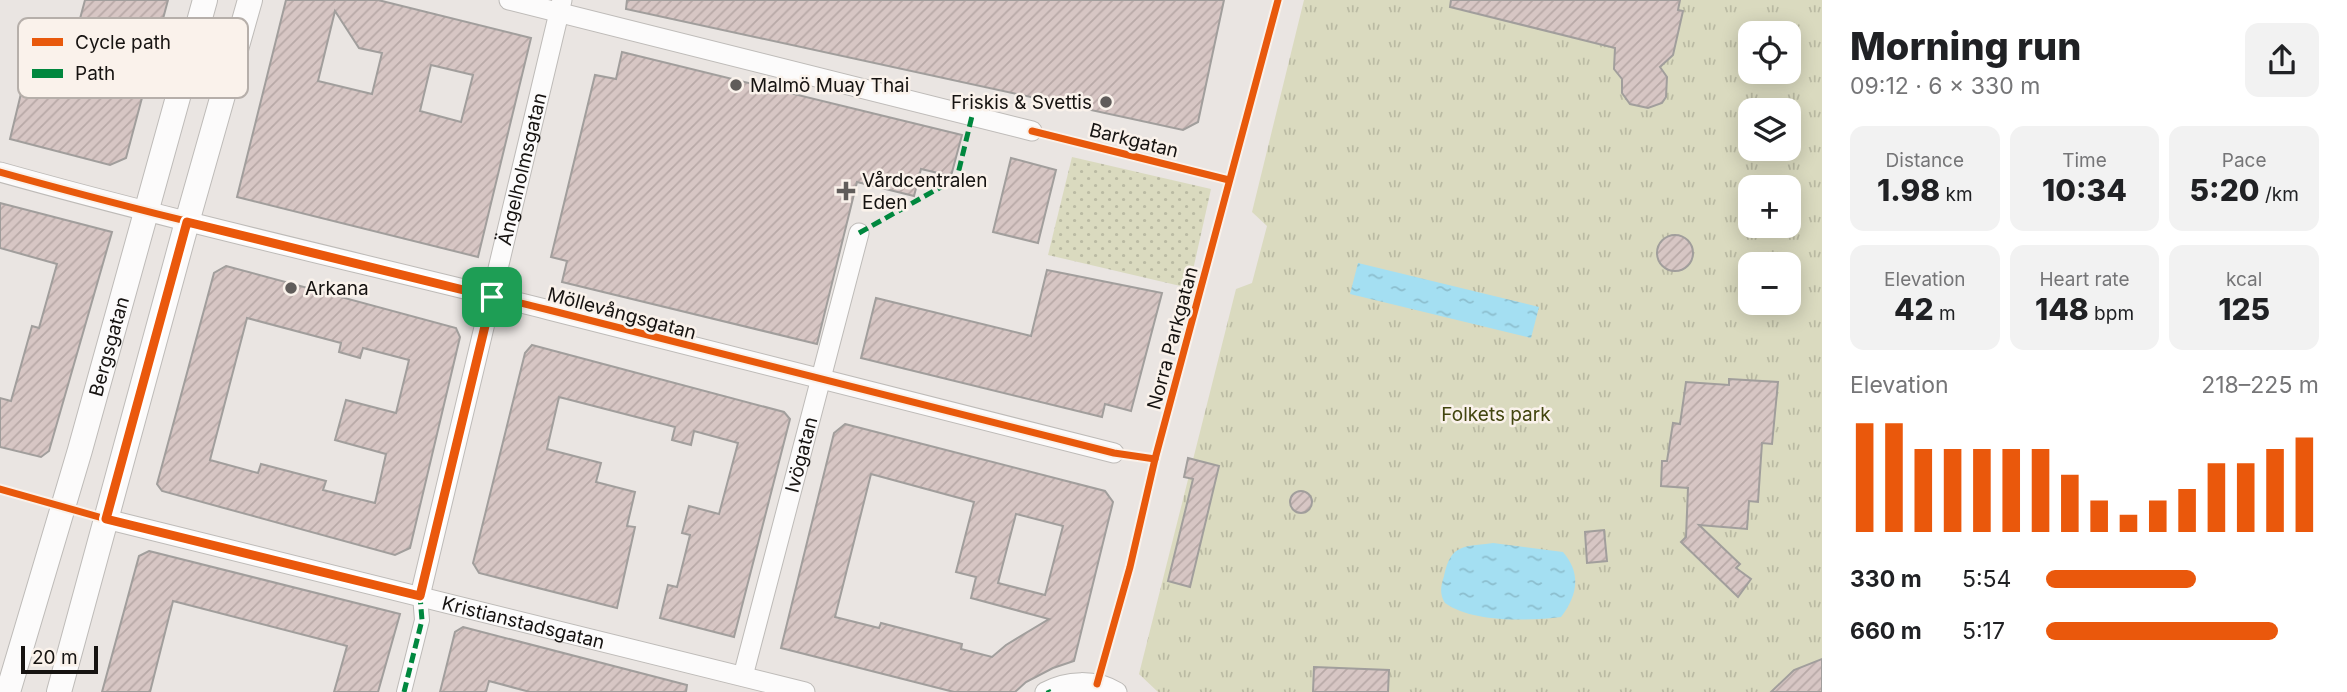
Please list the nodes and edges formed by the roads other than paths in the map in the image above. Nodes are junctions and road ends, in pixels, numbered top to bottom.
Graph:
1 (205, 0) edge
2 (250, 0) edge
3 (509, 0) edge
4 (561, 6) edge
5 (200, 18) edge
6 (245, 18) edge
7 (178, 98) edge
8 (222, 98) edge
9 (1032, 131) dead end
10 (0, 172) edge
11 (146, 212) junction
12 (187, 222) junction
13 (859, 233) dead end
14 (492, 297) junction
15 (821, 382) junction
16 (1114, 453) dead end
17 (106, 519) junction
18 (420, 596) junction
19 (743, 676) junction
20 (8, 692) edge
21 (59, 692) edge
22 (404, 692) edge
23 (805, 692) edge
24 (1045, 692) edge
25 (1116, 692) edge

1 - 5 street, Bergsgatan
2 - 6 street
3 - 4 street
4 - 9 street
4 - 14 street, Ängelholmsgatan
7 - 11 street, Bergsgatan
8 - 12 street
10 - 11 street, Möllevångsgatan
11 - 12 street, Möllevångsgatan
11 - 20 street, Bergsgatan
12 - 14 street, Möllevångsgatan
12 - 17 street
13 - 15 street, Ivögatan
14 - 15 street, Möllevångsgatan
14 - 18 street, Ängelholmsgatan
15 - 16 street, Möllevångsgatan
15 - 19 street, Ivögatan
17 - 18 street, Kristianstadsgatan
17 - 21 street
18 - 19 street, Kristianstadsgatan
18 - 22 street, Ängelholmsgatan
19 - 23 street, Kristianstadsgatan
24 - 25 street

